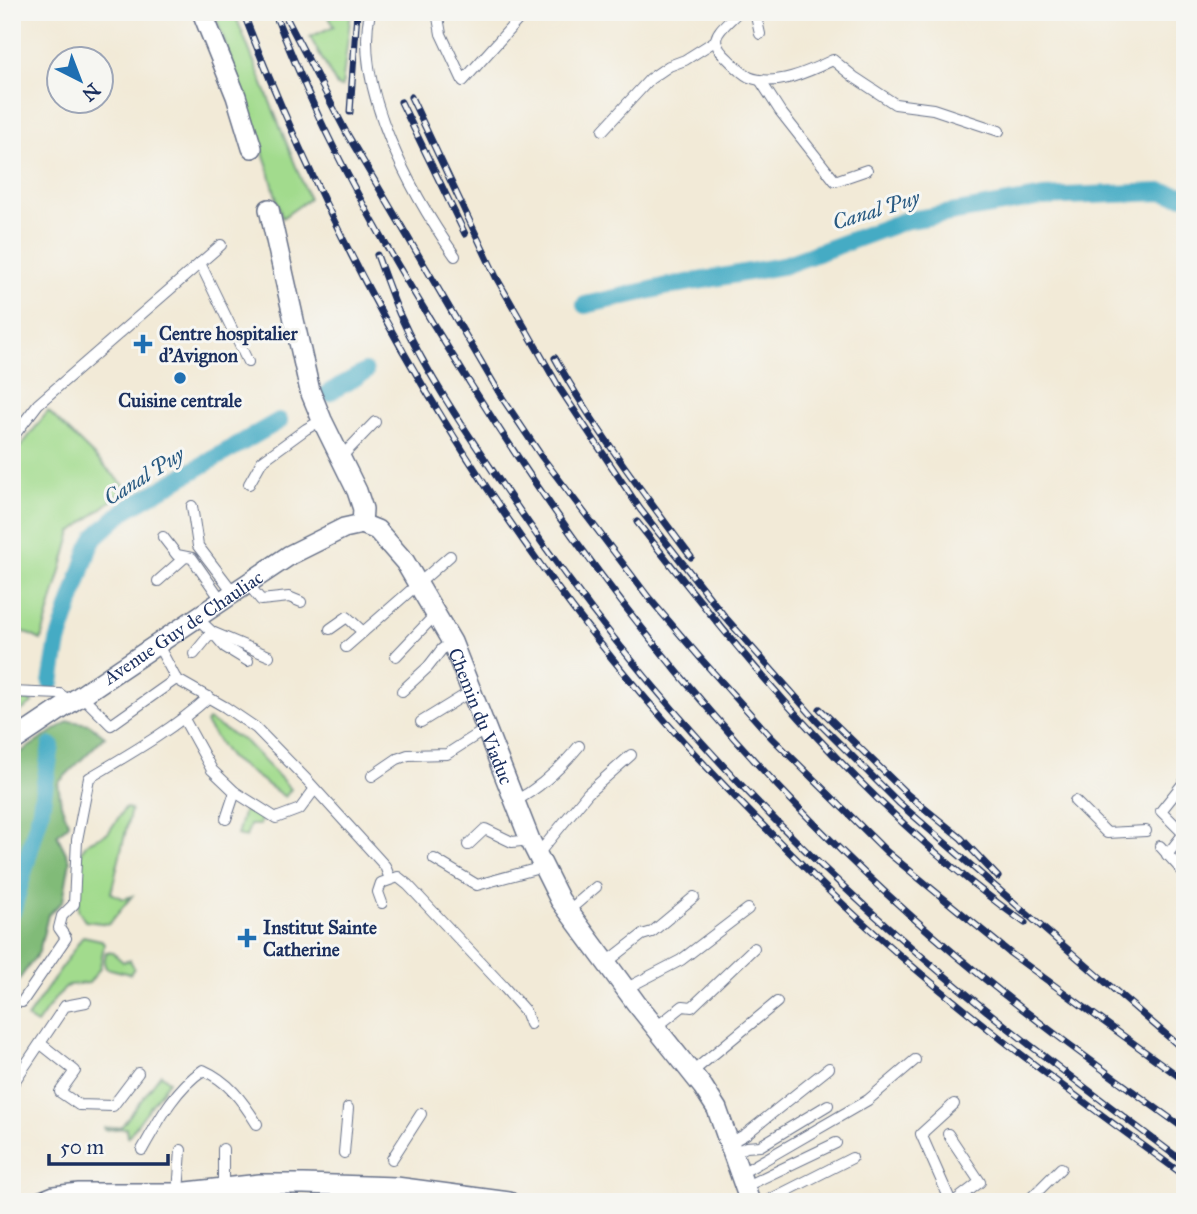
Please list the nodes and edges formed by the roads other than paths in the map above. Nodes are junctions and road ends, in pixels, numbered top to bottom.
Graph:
1 (202, 12) edge
2 (370, 12) edge
3 (437, 12) edge
4 (525, 12) edge
5 (738, 12) edge
6 (755, 12) edge
7 (760, 34) dead end
8 (715, 41) junction
9 (760, 80) junction
10 (603, 130) dead end
11 (999, 131) dead end
12 (252, 148) dead end
13 (867, 170) dead end
14 (269, 209) dead end
15 (221, 246) dead end
16 (455, 256) dead end
17 (200, 263) junction
18 (248, 362) dead end
19 (320, 416) junction
20 (375, 422) dead end
21 (12, 438) edge
22 (338, 455) junction
23 (249, 484) dead end
24 (192, 506) dead end
25 (362, 524) junction
26 (163, 537) dead end
27 (450, 556) dead end
28 (184, 558) junction
29 (158, 581) dead end
30 (417, 584) junction
31 (235, 593) junction
32 (300, 602) dead end
33 (435, 615) junction
34 (197, 618) junction
35 (331, 629) dead end
36 (212, 632) junction
37 (363, 632) junction
38 (452, 642) junction
39 (158, 645) junction
40 (346, 647) dead end
41 (194, 654) dead end
42 (269, 656) dead end
43 (396, 656) dead end
44 (248, 661) dead end
45 (176, 679) junction
46 (472, 690) junction
47 (402, 691) dead end
48 (12, 692) edge
49 (209, 697) junction
50 (71, 702) junction
51 (184, 719) junction
52 (421, 722) dead end
53 (486, 729) junction
54 (12, 742) edge
55 (579, 746) dead end
56 (631, 755) dead end
57 (372, 776) dead end
58 (1185, 781) edge
59 (314, 790) junction
60 (235, 792) junction
61 (515, 801) junction
62 (1075, 801) dead end
63 (226, 819) dead end
64 (1146, 831) dead end
65 (1184, 833) edge
66 (468, 845) dead end
67 (1160, 846) dead end
68 (537, 854) junction
69 (1167, 855) junction
70 (434, 859) dead end
71 (1185, 874) edge
72 (390, 879) junction
73 (596, 887) dead end
74 (694, 897) dead end
75 (382, 903) dead end
76 (748, 909) dead end
77 (568, 911) junction
78 (754, 948) dead end
79 (606, 964) junction
80 (625, 989) junction
81 (22, 1002) dead end
82 (86, 1002) dead end
83 (776, 1002) dead end
84 (530, 1024) dead end
85 (655, 1028) junction
86 (41, 1044) junction
87 (915, 1060) dead end
88 (829, 1068) dead end
89 (138, 1073) dead end
90 (691, 1073) junction
91 (12, 1085) edge
92 (954, 1104) dead end
93 (828, 1105) dead end
94 (348, 1108) dead end
95 (421, 1114) dead end
96 (257, 1124) dead end
97 (948, 1134) dead end
98 (836, 1143) dead end
99 (732, 1148) junction
100 (223, 1149) dead end
101 (142, 1150) dead end
102 (181, 1150) dead end
103 (344, 1153) dead end
104 (852, 1158) dead end
105 (393, 1159) dead end
106 (1060, 1168) dead end
107 (223, 1188) junction
108 (745, 1188) edge
109 (178, 1193) junction
110 (116, 1197) edge
111 (39, 1202) edge
112 (509, 1202) edge
113 (765, 1202) edge
114 (952, 1202) edge
115 (1027, 1202) edge

1 - 12 street
2 - 16 lane
3 - 4 lane
5 - 8 lane
6 - 7 lane
8 - 9 lane
8 - 10 lane
9 - 11 lane
9 - 13 lane
14 - 19 street
15 - 17 lane
17 - 18 lane
17 - 21 lane
19 - 22 street
19 - 23 lane
20 - 22 lane
22 - 25 street
24 - 31 lane
25 - 30 street, Chemin du Viaduc
25 - 31 street, Avenue Guy de Chauliac
26 - 28 lane
27 - 30 lane
28 - 29 lane
28 - 31 lane
30 - 33 street, Chemin du Viaduc
30 - 37 lane
31 - 32 lane
31 - 34 street, Avenue Guy de Chauliac
33 - 38 street, Chemin du Viaduc
33 - 43 lane
34 - 36 lane
34 - 39 street, Avenue Guy de Chauliac
35 - 37 lane
36 - 41 lane
36 - 42 lane
36 - 44 lane
37 - 40 lane
38 - 46 street, Chemin du Viaduc
38 - 47 lane
39 - 45 lane
39 - 50 street, Avenue Guy de Chauliac
45 - 49 lane
45 - 50 lane
46 - 52 lane
46 - 53 street, Chemin du Viaduc
48 - 50 lane
49 - 51 lane
49 - 59 lane
50 - 54 street, Avenue Guy de Chauliac
51 - 60 lane
51 - 81 lane
53 - 57 lane
53 - 61 street, Chemin du Viaduc
55 - 61 lane
56 - 68 lane
58 - 65 lane
59 - 60 lane
59 - 72 lane
60 - 63 lane
61 - 68 street, Chemin du Viaduc
62 - 64 lane
65 - 69 lane
66 - 68 lane
67 - 69 lane
68 - 70 lane
68 - 77 street, Chemin du Viaduc
69 - 71 lane
72 - 75 lane
72 - 84 lane
73 - 77 lane
74 - 79 lane
76 - 80 lane
77 - 79 street, Chemin du Viaduc
78 - 85 lane
79 - 80 street, Chemin du Viaduc
80 - 85 street, Chemin du Viaduc
82 - 86 lane
83 - 90 lane
85 - 90 street, Chemin du Viaduc
86 - 89 lane
86 - 91 lane
87 - 108 lane
88 - 99 lane
90 - 99 street, Chemin du Viaduc
92 - 114 lane
93 - 99 lane
94 - 103 lane
95 - 105 lane
96 - 101 lane
97 - 114 lane
98 - 108 lane
99 - 108 street, Chemin du Viaduc
100 - 107 lane
102 - 109 lane
104 - 113 lane
106 - 115 lane
107 - 109 street
107 - 112 street
109 - 110 street
110 - 111 street

